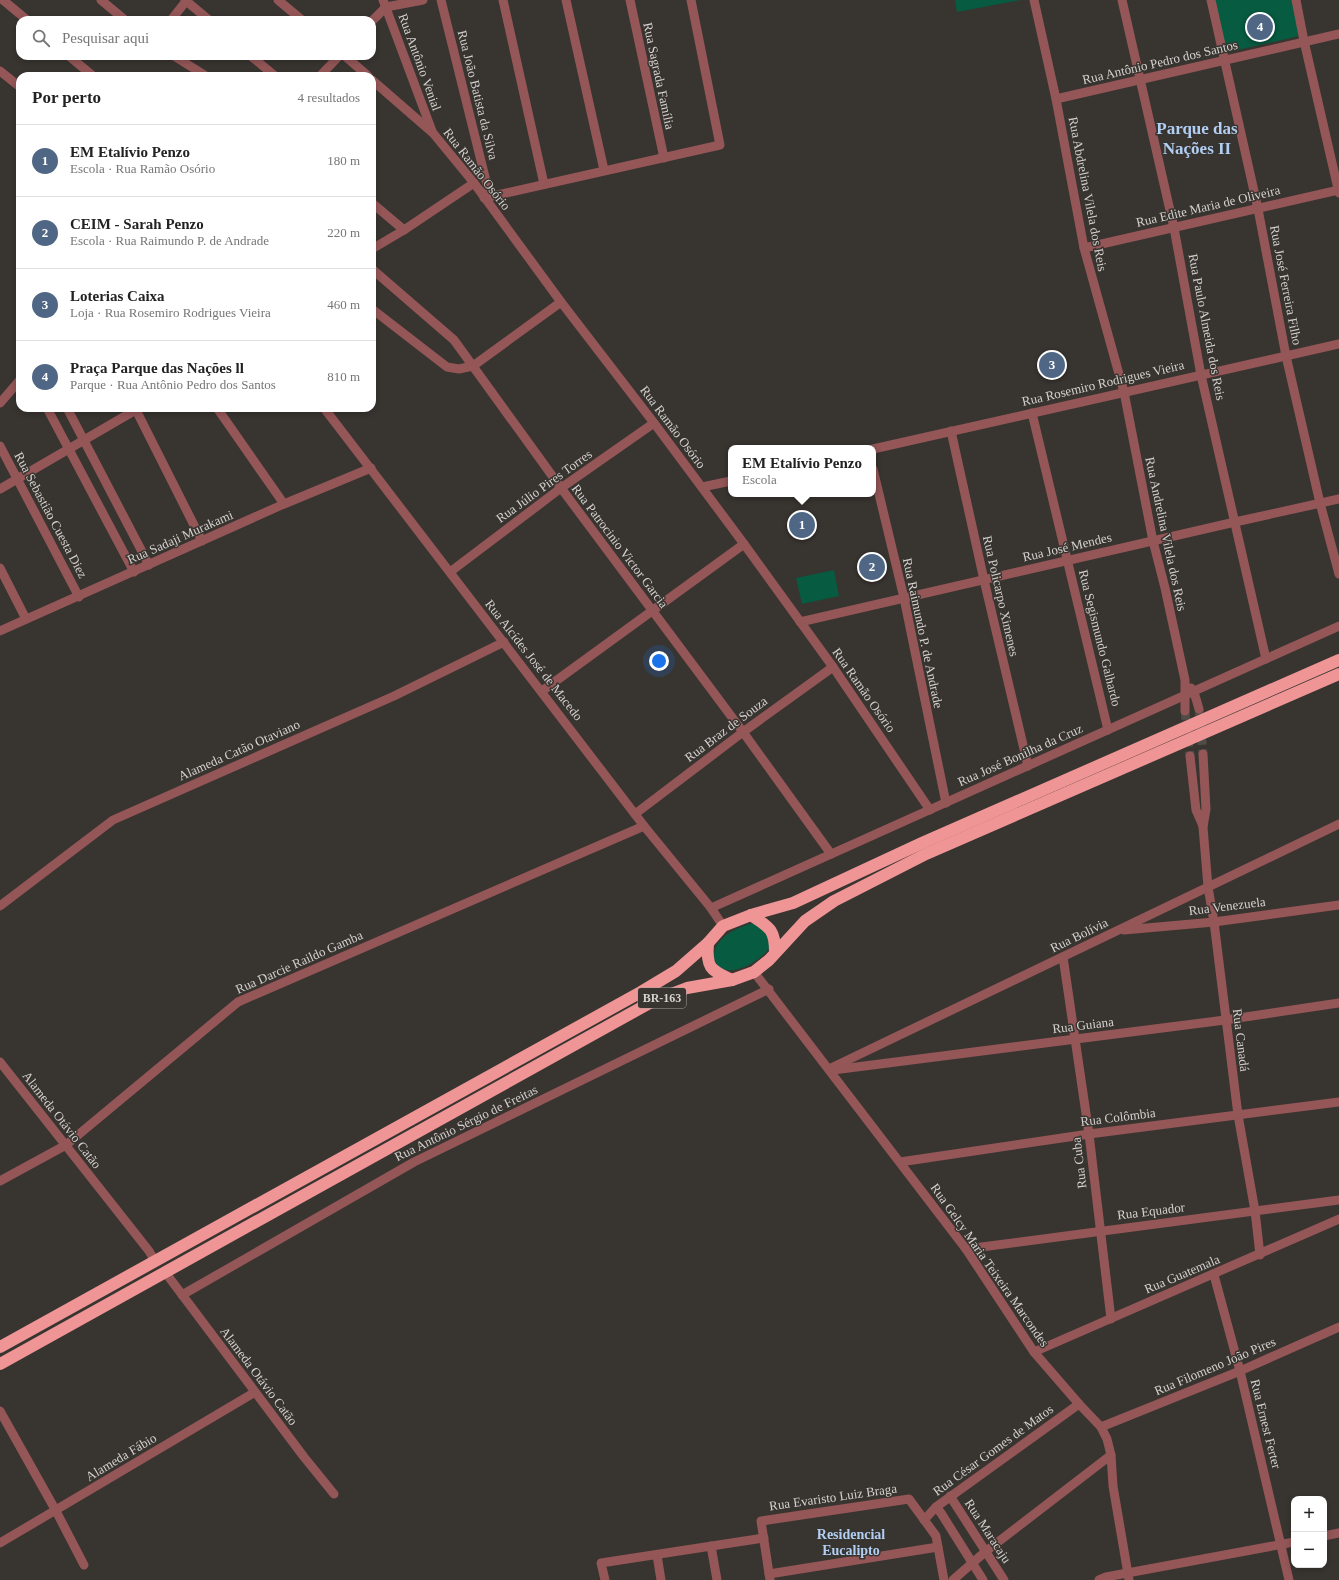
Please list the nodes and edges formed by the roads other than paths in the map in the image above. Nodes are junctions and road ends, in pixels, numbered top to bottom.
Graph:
1 (3, 0) edge
2 (101, 0) edge
3 (186, 0) edge
4 (278, 0) edge
5 (424, 0) edge
6 (441, 0) edge
7 (503, 0) edge
8 (566, 0) edge
9 (630, 0) edge
10 (691, 0) edge
11 (1034, 0) edge
12 (1122, 0) edge
13 (1210, 0) edge
14 (1296, 0) edge
15 (385, 3) edge
16 (21, 16) edge
17 (120, 16) edge
18 (174, 16) edge
19 (204, 16) edge
20 (297, 16) edge
21 (376, 16) edge
22 (1339, 34) edge
23 (1304, 41) junction
24 (74, 60) edge
25 (180, 60) edge
26 (256, 60) edge
27 (335, 60) edge
28 (349, 60) edge
29 (1224, 60) junction
30 (0, 71) edge
31 (88, 72) edge
32 (200, 72) edge
33 (270, 72) edge
34 (324, 72) edge
35 (363, 72) edge
36 (1140, 79) junction
37 (376, 83) edge
38 (16, 85) edge
39 (1056, 99) junction
40 (433, 133) junction
41 (664, 158) junction
42 (604, 170) junction
43 (474, 183) junction
44 (544, 184) junction
45 (1339, 191) edge
46 (487, 198) junction
47 (376, 206) edge
48 (1258, 208) junction
49 (1174, 228) junction
50 (404, 230) junction
51 (376, 247) edge
52 (1084, 248) junction
53 (376, 272) edge
54 (561, 302) junction
55 (376, 312) edge
56 (1339, 344) edge
57 (1286, 356) junction
58 (473, 366) junction
59 (1202, 374) junction
60 (16, 385) edge
61 (1124, 392) junction
62 (0, 403) edge
63 (49, 412) edge
64 (69, 412) edge
65 (132, 412) edge
66 (138, 412) edge
67 (220, 412) edge
68 (327, 412) edge
69 (1032, 413) junction
70 (654, 423) junction
71 (951, 431) junction
72 (85, 440) junction
73 (0, 446) edge
74 (876, 448) edge
75 (69, 449) junction
76 (371, 468) junction
77 (16, 479) junction
78 (876, 481) edge
79 (728, 482) edge
80 (702, 487) junction
81 (561, 488) junction
82 (0, 489) edge
83 (1339, 499) edge
84 (1320, 503) junction
85 (284, 504) junction
86 (1235, 522) junction
87 (202, 541) junction
88 (1152, 541) junction
89 (744, 544) junction
90 (1067, 561) junction
91 (148, 566) junction
92 (0, 568) edge
93 (134, 572) junction
94 (450, 572) junction
95 (1339, 574) edge
96 (984, 580) junction
97 (79, 597) junction
98 (904, 598) junction
99 (652, 611) junction
100 (26, 620) junction
101 (800, 622) junction
102 (1339, 626) edge
103 (0, 631) edge
104 (504, 642) junction
105 (1266, 659) junction
106 (1339, 660) edge
107 (833, 667) junction
108 (1339, 674) edge
109 (1185, 680) junction
110 (542, 691) junction
111 (1194, 692) junction
112 (1184, 696) junction
113 (1198, 709) tunnel mouth
114 (1185, 711) tunnel mouth
115 (1108, 730) junction
116 (743, 732) junction
117 (1203, 754) tunnel mouth
118 (1190, 756) tunnel mouth
119 (1028, 766) junction
120 (946, 803) junction
121 (930, 810) junction
122 (635, 814) junction
123 (1339, 824) edge
124 (644, 826) junction
125 (1203, 827) junction
126 (832, 854) junction
127 (1208, 887) junction
128 (1339, 905) edge
129 (0, 906) edge
130 (711, 908) junction
131 (751, 915) junction
132 (1214, 922) junction
133 (724, 926) junction
134 (1118, 930) junction
135 (708, 943) junction
136 (775, 952) junction
137 (1063, 957) junction
138 (754, 972) junction
139 (732, 980) junction
140 (769, 989) junction
141 (1339, 1003) edge
142 (1225, 1020) junction
143 (1076, 1039) junction
144 (0, 1062) edge
145 (830, 1070) junction
146 (1339, 1102) edge
147 (1238, 1115) junction
148 (1089, 1134) junction
149 (66, 1145) junction
150 (900, 1162) junction
151 (0, 1181) edge
152 (1339, 1200) edge
153 (1255, 1211) junction
154 (1339, 1219) edge
155 (1100, 1230) junction
156 (966, 1249) junction
157 (1260, 1255) junction
158 (155, 1261) junction
159 (165, 1272) junction
160 (1214, 1275) junction
161 (182, 1295) junction
162 (1111, 1319) junction
163 (1339, 1327) edge
164 (0, 1347) edge
165 (1034, 1352) junction
166 (0, 1364) edge
167 (1240, 1371) junction
168 (255, 1392) junction
169 (1079, 1404) junction
170 (0, 1410) edge
171 (1101, 1427) junction
172 (1111, 1455) junction
173 (334, 1494) dead end
174 (950, 1496) junction
175 (936, 1507) junction
176 (56, 1511) junction
177 (924, 1520) junction
178 (1339, 1533) edge
179 (1327, 1535) edge
180 (764, 1538) junction
181 (1291, 1542) edge
182 (0, 1543) edge
183 (1282, 1544) junction
184 (711, 1546) junction
185 (938, 1547) junction
186 (985, 1552) junction
187 (657, 1555) junction
188 (972, 1563) junction
189 (84, 1565) dead end
190 (769, 1577) edge
191 (1128, 1577) edge
192 (605, 1580) edge
193 (661, 1580) edge
194 (717, 1580) edge
195 (944, 1580) edge
196 (953, 1580) edge
197 (983, 1580) edge
198 (1004, 1580) edge
199 (1099, 1580) edge
200 (1289, 1580) edge

1 - 16 street
2 - 17 street
3 - 18 street
3 - 19 street
4 - 20 street
5 - 15 street
6 - 46 street, Rua João Batista da Silva
7 - 44 street
8 - 42 street
9 - 41 street, Rua Sagrada Família
10 - 41 street
11 - 39 street, Rua Abdrelina Vilela dos Reis
12 - 36 street, Rua Paulo Almeida dos Reis
13 - 29 street, Rua José Ferreira Filho
14 - 23 street
15 - 21 street
15 - 40 street, Rua Antônio Venial
22 - 23 street, Rua Antônio Pedro dos Santos
23 - 29 street, Rua Antônio Pedro dos Santos
23 - 45 street
24 - 31 street
25 - 32 street
26 - 33 street
27 - 34 street
28 - 35 street
29 - 36 street, Rua Antônio Pedro dos Santos
29 - 48 street, Rua José Ferreira Filho
30 - 38 street
36 - 39 street, Rua Antônio Pedro dos Santos
36 - 49 street, Rua Paulo Almeida dos Reis
37 - 40 street, Rua Ramão Osório
39 - 52 street, Rua Abdrelina Vilela dos Reis
40 - 43 street, Rua Ramão Osório
41 - 42 street
42 - 44 street
43 - 46 street, Rua Ramão Osório
43 - 50 street
44 - 46 street
45 - 48 street, Rua Edite Maria de Oliveira
46 - 54 street, Rua Ramão Osório
47 - 50 street
48 - 49 street, Rua Edite Maria de Oliveira
48 - 57 street, Rua José Ferreira Filho
49 - 52 street, Rua Edite Maria de Oliveira
49 - 59 street, Rua Paulo Almeida dos Reis
50 - 51 street
52 - 61 street, Rua Abdrelina Vilela dos Reis
53 - 58 street, Rua Patrocinio Victor Garcia
54 - 58 street
54 - 70 street, Rua Ramão Osório
55 - 58 street
56 - 57 street, Rua Rosemiro Rodrigues Vieira
57 - 59 street, Rua Rosemiro Rodrigues Vieira
57 - 84 street, Rua José Ferreira Filho
58 - 81 street, Rua Patrocinio Victor Garcia
59 - 61 street, Rua Rosemiro Rodrigues Vieira
59 - 86 street, Rua Paulo Almeida dos Reis
60 - 62 street
61 - 69 street, Rua Rosemiro Rodrigues Vieira
61 - 88 street, Rua Andrelina Vilela dos Reis
63 - 75 street
64 - 72 street
65 - 72 street
66 - 87 street
67 - 85 street
68 - 76 street, Rua Alcídes José de Macedo
69 - 71 street, Rua Rosemiro Rodrigues Vieira
69 - 90 street, Rua Segismundo Galhardo
70 - 80 street, Rua Ramão Osório
70 - 81 street, Rua Júlio Pires Torres
71 - 74 street, Rua Rosemiro Rodrigues Vieira
71 - 96 street, Rua Policarpo Ximenes
72 - 75 street
72 - 91 street
73 - 77 street, Rua Sebastião Cuesta Diez
75 - 77 street
75 - 93 street
76 - 85 street, Rua Sadaji Murakami
76 - 94 street, Rua Alcídes José de Macedo
77 - 82 street
77 - 97 street, Rua Sebastião Cuesta Diez
78 - 98 street, Rua Raimundo P. de Andrade
79 - 80 street
80 - 89 street, Rua Ramão Osório
81 - 94 street, Rua Júlio Pires Torres
81 - 99 street, Rua Patrocinio Victor Garcia
83 - 84 street, Rua José Mendes
84 - 86 street, Rua José Mendes
84 - 95 street, Rua José Ferreira Filho
85 - 87 street, Rua Sadaji Murakami
86 - 88 street, Rua José Mendes
86 - 105 street, Rua Paulo Almeida dos Reis
87 - 91 street, Rua Sadaji Murakami
88 - 90 street, Rua José Mendes
88 - 109 street, Rua Andrelina Vilela dos Reis
89 - 99 street
89 - 101 street, Rua Ramão Osório
90 - 96 street, Rua José Mendes
90 - 115 street, Rua Segismundo Galhardo
91 - 93 street, Rua Sadaji Murakami
92 - 100 street
93 - 97 street, Rua Sadaji Murakami
94 - 104 street, Rua Alcídes José de Macedo
96 - 98 street, Rua José Mendes
96 - 119 street, Rua Policarpo Ximenes
97 - 100 street, Rua Sadaji Murakami
98 - 101 street, Rua José Mendes
98 - 120 street, Rua Raimundo P. de Andrade
99 - 110 street
99 - 116 street, Rua Patrocinio Victor Garcia
100 - 103 street, Rua Sadaji Murakami
101 - 107 street, Rua Ramão Osório
102 - 105 street, Rua José Bonilha da Cruz
104 - 110 street, Rua Alcídes José de Macedo
104 - 129 street, Alameda Catão Otaviano
105 - 111 street, Rua José Bonilha da Cruz
106 - 131 highway, BR-163
107 - 116 street, Rua Braz de Souza
107 - 121 street, Rua Ramão Osório
108 - 136 highway, BR-163
109 - 111 street
109 - 112 street
110 - 122 street, Rua Alcídes José de Macedo
111 - 112 street, Rua José Bonilha da Cruz
111 - 113 street
112 - 114 street
112 - 115 street, Rua José Bonilha da Cruz
115 - 119 street, Rua José Bonilha da Cruz
116 - 122 street, Rua Braz de Souza
116 - 126 street, Rua Patrocinio Victor Garcia
117 - 125 street
118 - 125 street
119 - 120 street, Rua José Bonilha da Cruz
120 - 121 street, Rua José Bonilha da Cruz
121 - 126 street, Rua José Bonilha da Cruz
122 - 124 street, Rua Alcídes José de Macedo
123 - 127 street, Rua Bolívia
124 - 130 street, Rua Alcídes José de Macedo
124 - 149 street, Rua Darcie Raildo Gamba
125 - 127 street, Rua Canadá
126 - 130 street, Rua José Bonilha da Cruz
127 - 132 street, Rua Canadá
127 - 134 street, Rua Bolívia
128 - 132 street, Rua Venezuela
130 - 133 street, Rua Alcídes José de Macedo
131 - 133 highway, BR-163
131 - 136 highway
132 - 134 street, Rua Venezuela
132 - 142 street, Rua Canadá
133 - 135 highway, BR-163
134 - 137 street, Rua Bolívia
135 - 139 highway
135 - 158 highway, BR-163
136 - 138 highway, BR-163
137 - 143 street, Rua Cuba
137 - 145 street, Rua Bolívia
138 - 139 highway, BR-163
138 - 140 street, Rua Gelcy Maria Teixeira Marcondes
139 - 159 highway, BR-163
140 - 145 street, Rua Gelcy Maria Teixeira Marcondes
140 - 161 street, Rua Antônio Sérgio de Freitas
141 - 142 street, Rua Guiana
142 - 143 street, Rua Guiana
142 - 147 street, Rua Canadá
143 - 145 street, Rua Guiana
143 - 148 street, Rua Cuba
144 - 149 street, Alameda Otávio Catão
145 - 150 street, Rua Gelcy Maria Teixeira Marcondes
146 - 147 street, Rua Colômbia
147 - 148 street, Rua Colômbia
147 - 153 street, Rua Canadá
148 - 150 street, Rua Colômbia
148 - 155 street, Rua Cuba
149 - 151 street, Rua Darcie Raildo Gamba
149 - 158 street, Alameda Otávio Catão
150 - 156 street, Rua Gelcy Maria Teixeira Marcondes
152 - 153 street, Rua Equador
153 - 155 street, Rua Equador
153 - 157 street, Rua Canadá
154 - 157 street, Rua Guatemala
155 - 156 street, Rua Equador
155 - 162 street, Rua Cuba
156 - 165 street, Rua Gelcy Maria Teixeira Marcondes
157 - 160 street, Rua Guatemala
158 - 164 highway, BR-163
159 - 161 street, Alameda Otávio Catão
159 - 166 highway, BR-163
160 - 162 street, Rua Guatemala
160 - 167 street, Rua Ernest Ferter
161 - 168 street, Alameda Otávio Catão
162 - 165 street, Rua Guatemala
163 - 167 street, Rua Filomeno João Pires
165 - 169 street, Rua Gelcy Maria Teixeira Marcondes
167 - 171 street, Rua Filomeno João Pires
167 - 183 street, Rua Ernest Ferter
168 - 173 street, Alameda Otávio Catão
168 - 176 street, Alameda Fábio
169 - 171 street, Rua Gelcy Maria Teixeira Marcondes
169 - 174 street, Rua César Gomes de Matos
170 - 176 street
171 - 172 street, Rua Gelcy Maria Teixeira Marcondes
172 - 186 street
172 - 191 street, Rua Gelcy Maria Teixeira Marcondes
174 - 175 street, Rua César Gomes de Matos
174 - 186 street, Rua Maracaju
175 - 177 street, Rua César Gomes de Matos
175 - 188 street
176 - 182 street, Alameda Fábio
176 - 189 street
177 - 180 street, Rua Evaristo Luiz Braga
177 - 185 street
178 - 179 street
180 - 184 street
180 - 190 street
181 - 183 street
183 - 191 street
183 - 200 street, Rua Ernest Ferter
184 - 187 street
184 - 194 street
185 - 190 street
185 - 195 street
186 - 188 street
186 - 198 street, Rua Maracaju
187 - 192 street
187 - 193 street
188 - 196 street
188 - 197 street
191 - 199 street

